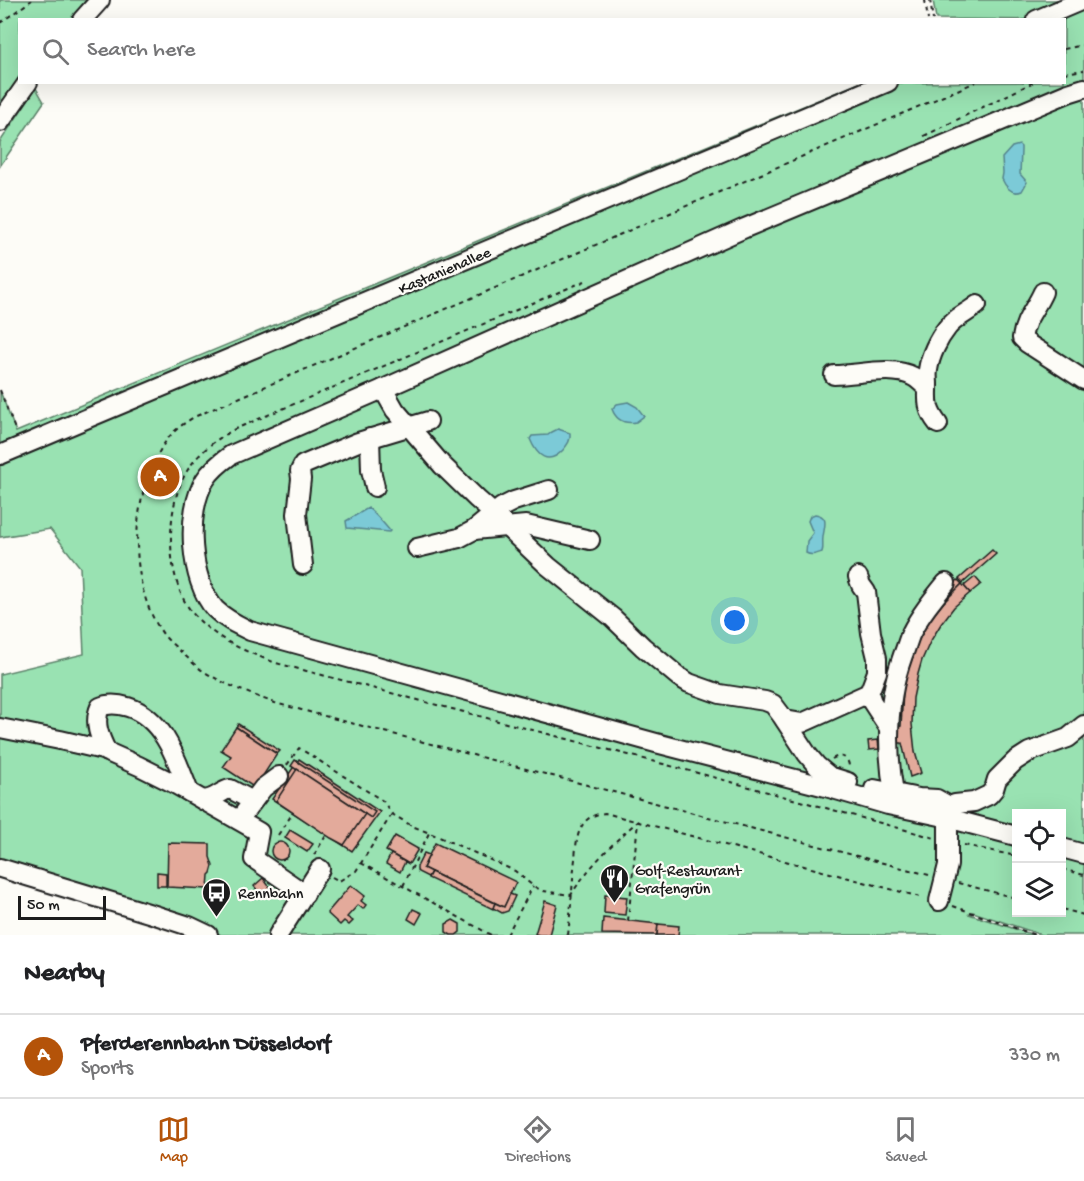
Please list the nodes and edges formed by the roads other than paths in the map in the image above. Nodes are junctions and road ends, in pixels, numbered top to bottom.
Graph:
1 (100, 0) edge
2 (1083, 0) edge
3 (84, 18) edge
4 (1041, 18) edge
5 (27, 84) edge
6 (883, 84) edge
7 (1084, 88) edge
8 (0, 122) edge
9 (1043, 292) dead end
10 (976, 305) dead end
11 (834, 375) dead end
12 (1084, 380) edge
13 (383, 389) junction
14 (928, 389) junction
15 (428, 421) dead end
16 (938, 424) dead end
17 (409, 427) junction
18 (370, 438) junction
19 (0, 455) edge
20 (375, 487) dead end
21 (549, 490) dead end
22 (500, 521) junction
23 (590, 540) dead end
24 (417, 548) dead end
25 (303, 565) dead end
26 (858, 577) dead end
27 (945, 583) dead end
28 (869, 693) junction
29 (785, 720) junction
30 (1084, 725) edge
31 (0, 728) edge
32 (889, 728) junction
33 (107, 752) junction
34 (279, 776) road end
35 (894, 793) junction
36 (196, 796) junction
37 (253, 801) junction
38 (948, 814) junction
39 (239, 820) junction
40 (1012, 834) edge
41 (1066, 849) edge
42 (1084, 854) edge
43 (316, 863) road end
44 (0, 868) edge
45 (304, 894) junction
46 (939, 901) road end
47 (208, 935) edge
48 (278, 935) edge

1 - 3 street
2 - 4 street
5 - 8 street
6 - 19 street, Kastanienallee
7 - 13 street
9 - 12 street
10 - 14 street
11 - 14 street
13 - 17 street
13 - 38 street
14 - 16 street
15 - 17 street
17 - 18 street
17 - 22 street
18 - 20 street
18 - 25 street
21 - 22 street
22 - 23 street
22 - 24 street
22 - 29 street
26 - 28 street
27 - 32 street
28 - 29 street
28 - 32 street
29 - 35 street
30 - 38 street
31 - 33 street
32 - 35 street
33 - 36 street
33 - 36 street
34 - 37 street
35 - 38 street
36 - 37 street
36 - 39 street
37 - 39 street
38 - 40 street
38 - 46 street
39 - 45 street
41 - 42 street
43 - 45 street
44 - 47 street
45 - 48 street

